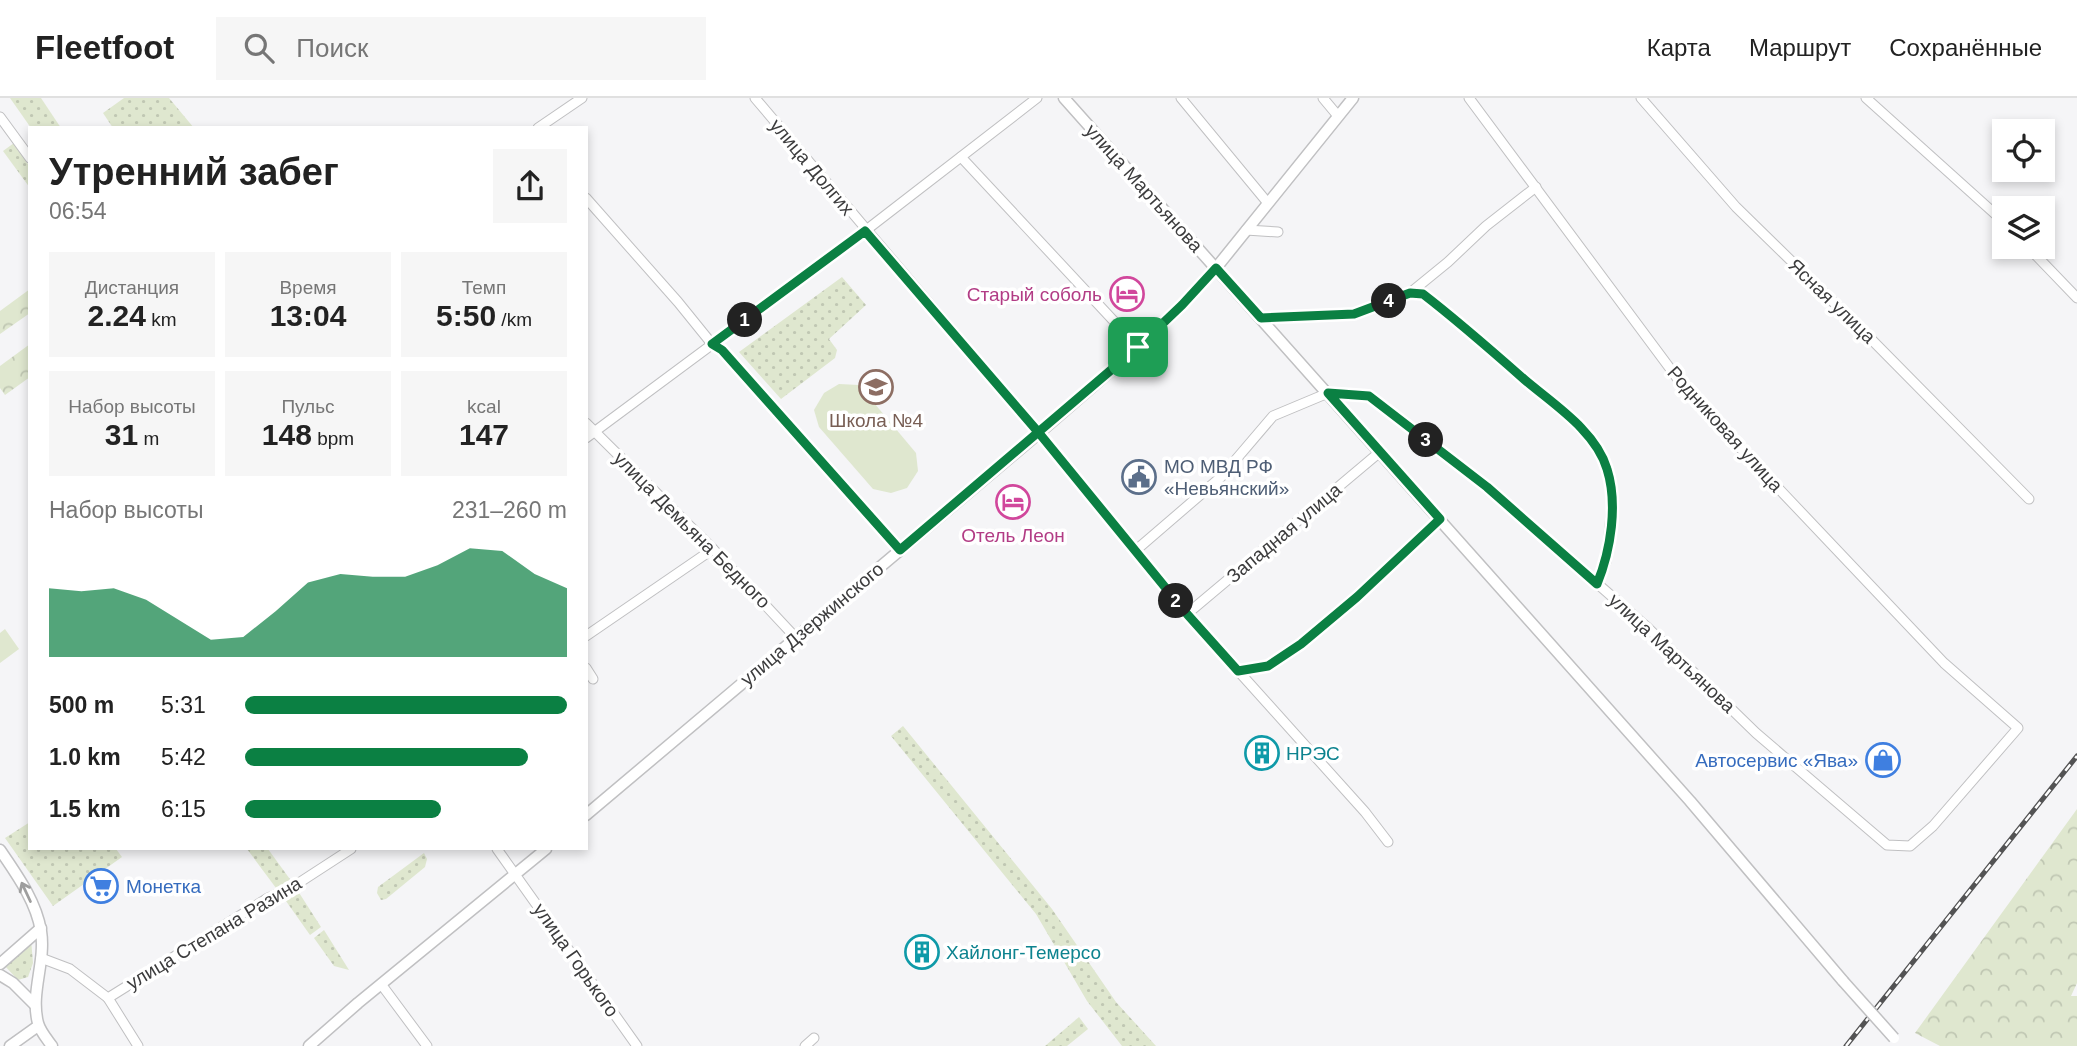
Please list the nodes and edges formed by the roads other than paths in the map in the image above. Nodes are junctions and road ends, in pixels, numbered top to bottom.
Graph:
1 (582, 98) edge
2 (755, 98) edge
3 (1037, 98) edge
4 (1064, 98) edge
5 (1181, 98) edge
6 (1324, 98) edge
7 (1353, 98) edge
8 (1469, 98) edge
9 (1641, 98) edge
10 (1866, 98) edge
11 (1338, 116) junction
12 (0, 117) edge
13 (541, 126) edge
14 (28, 155) edge
15 (961, 157) junction
16 (1536, 187) junction
17 (588, 200) edge
18 (1267, 202) junction
19 (1992, 211) edge
20 (1246, 230) junction
21 (865, 231) junction
22 (1278, 232) dead end
23 (2040, 259) edge
24 (1216, 268) junction
25 (1410, 293) junction
26 (2077, 298) edge
27 (1261, 318) junction
28 (712, 344) junction
29 (1138, 347) junction
30 (1328, 393) junction
31 (588, 425) edge
32 (595, 432) junction
33 (1039, 433) junction
34 (588, 437) edge
35 (1381, 451) junction
36 (2028, 499) dead end
37 (1440, 519) junction
38 (713, 549) junction
39 (900, 550) junction
40 (1135, 551) junction
41 (1597, 584) junction
42 (1187, 614) junction
43 (588, 635) edge
44 (796, 638) junction
45 (588, 671) edge
46 (1238, 671) junction
47 (593, 679) dead end
48 (588, 813) edge
49 (1388, 842) dead end
50 (1887, 845) joint
51 (0, 850) edge
52 (349, 850) edge
53 (498, 850) edge
54 (546, 850) edge
55 (516, 875) junction
56 (41, 928) junction
57 (41, 958) junction
58 (0, 964) edge
59 (39, 973) junction
60 (0, 975) edge
61 (13, 983) junction
62 (381, 984) junction
63 (108, 998) junction
64 (35, 1005) junction
65 (38, 1026) junction
66 (814, 1038) dead end
67 (1897, 1042) edge
68 (10, 1046) edge
69 (52, 1046) edge
70 (138, 1046) edge
71 (309, 1046) edge
72 (427, 1046) edge
73 (637, 1046) edge
74 (805, 1046) edge

1 - 13 street
2 - 21 street, улица Долгих
3 - 15 street
4 - 24 main road, улица Мартьянова
5 - 18 street
6 - 11 street
7 - 11 main road, улица Дзержинского
8 - 16 street, Родниковая улица
9 - 36 street, Ясная улица
10 - 19 street
11 - 18 main road, улица Дзержинского
12 - 14 street
15 - 21 street
15 - 29 street
16 - 25 street
16 - 50 street, Родниковая улица
17 - 28 street
18 - 20 main road, улица Дзержинского
20 - 22 street
20 - 24 main road, улица Дзержинского
21 - 28 street
21 - 33 street, улица Долгих
23 - 26 street
24 - 27 main road, улица Мартьянова
24 - 29 main road, улица Дзержинского
25 - 27 street
25 - 41 street
27 - 30 main road, улица Мартьянова
28 - 32 street
28 - 39 street
29 - 33 main road, улица Дзержинского
30 - 35 main road
30 - 40 street
30 - 41 street, улица Мартьянова
31 - 32 street, улица Демьяна Бедного
32 - 34 street
32 - 38 street, улица Демьяна Бедного
33 - 39 main road, улица Дзержинского
33 - 40 street, улица Долгих
35 - 37 main road
35 - 42 street, Западная улица
37 - 46 street
37 - 67 main road, bridge
38 - 43 street
38 - 44 street, улица Демьяна Бедного
39 - 44 main road, улица Дзержинского
40 - 42 street, улица Долгих
41 - 50 street, улица Мартьянова
42 - 46 street, улица Долгих
44 - 48 main road, улица Дзержинского
45 - 47 street
46 - 49 street, улица Долгих
56 -> 51 main road
52 - 63 street, улица Степана Разина
53 - 55 street, улица Горького
54 - 55 main road
55 - 62 main road
55 - 73 street, улица Горького
56 - 57 main road
56 - 58 main road
57 - 59 main road
57 - 63 street, улица Степана Разина
59 - 61 main road
59 - 64 main road
60 - 61 main road
61 - 64 main road
62 - 71 main road
62 - 72 street
63 - 70 street
64 - 65 main road
65 - 68 main road
65 - 69 main road
66 - 74 street

